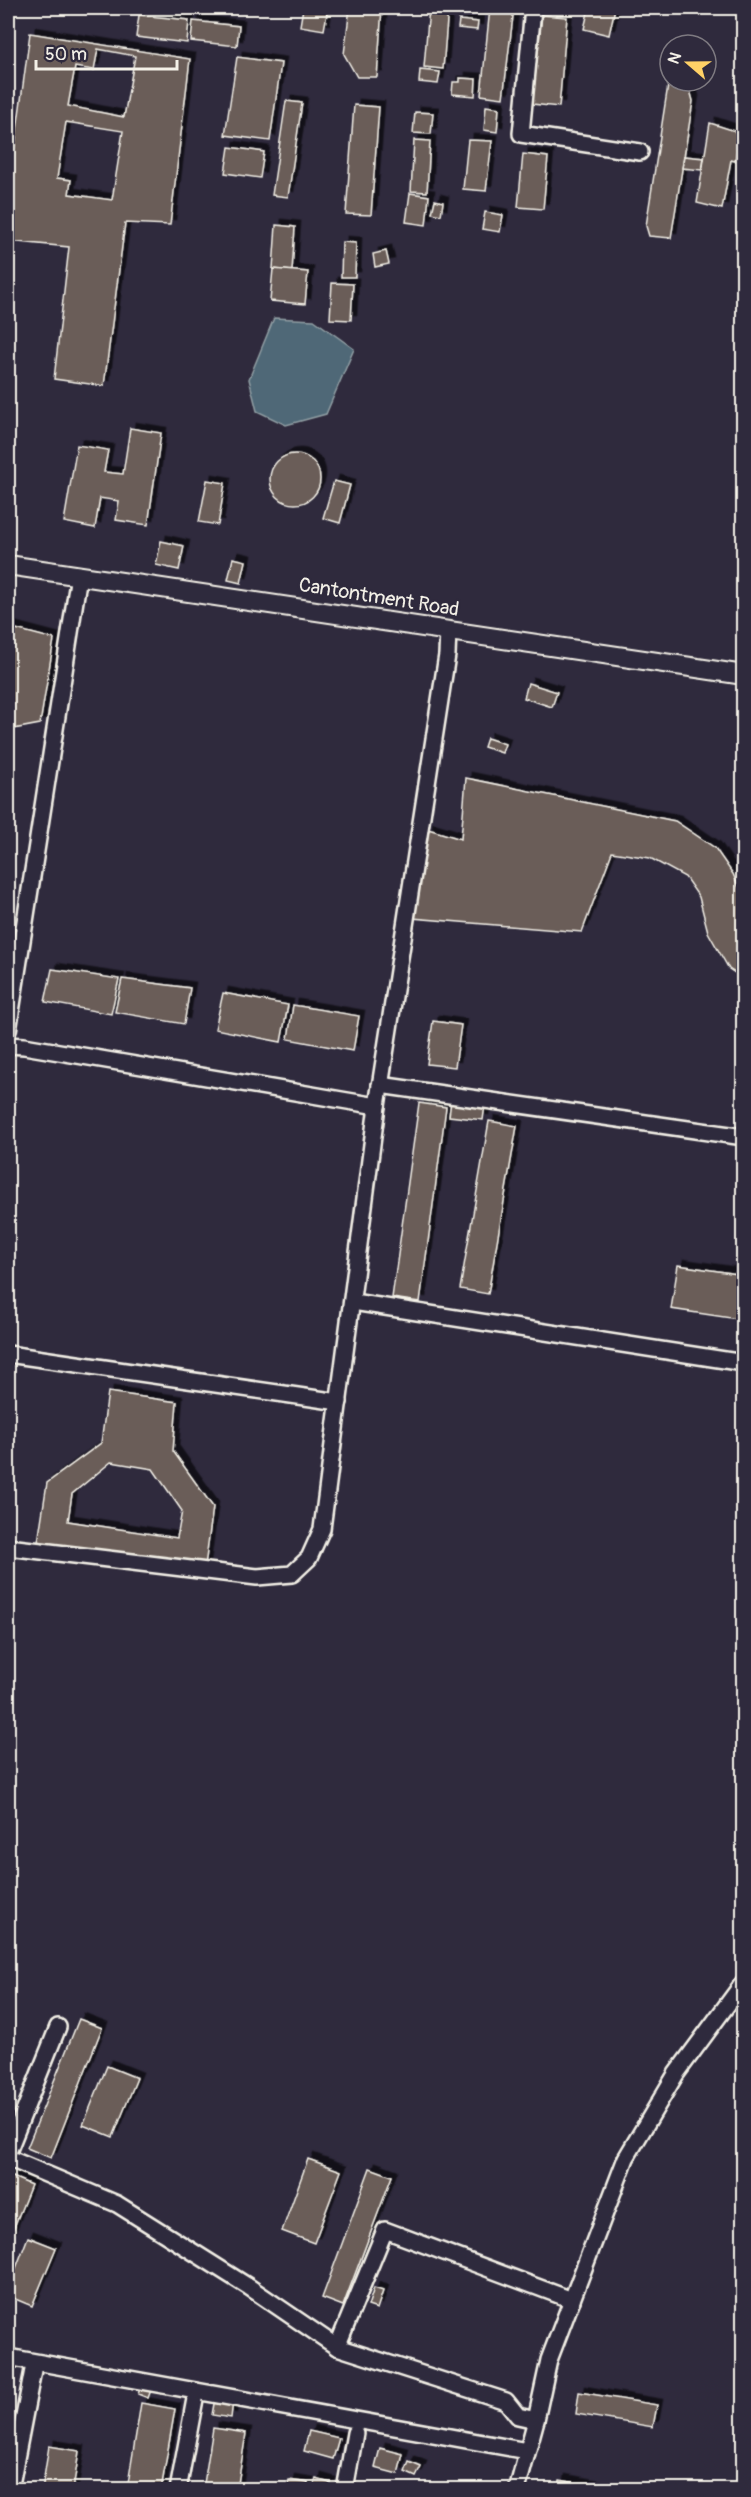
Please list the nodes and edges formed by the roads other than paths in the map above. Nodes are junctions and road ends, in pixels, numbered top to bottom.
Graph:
1 (533, 8) edge
2 (640, 152) dead end
3 (8, 565) edge
4 (79, 575) junction
5 (448, 631) junction
6 (744, 675) edge
7 (8, 1031) edge
8 (8, 1045) edge
9 (380, 1085) junction
10 (377, 1106) junction
11 (744, 1137) edge
12 (353, 1302) junction
13 (8, 1354) edge
14 (744, 1363) edge
15 (339, 1402) junction
16 (8, 1547) edge
17 (744, 1982) edge
18 (58, 2027) dead end
19 (8, 2152) edge
20 (8, 2158) edge
21 (572, 2300) junction
22 (337, 2347) junction
23 (8, 2357) edge
24 (33, 2370) dead end
25 (195, 2399) dead end
26 (536, 2420) junction
27 (355, 2433) dead end
28 (527, 2451) junction
29 (10, 2490) edge
30 (178, 2490) edge
31 (345, 2490) edge
32 (518, 2490) edge

1 - 2 street
3 - 4 street, Cantontment Road
4 - 5 street, Cantontment Road
4 - 7 street
5 - 6 street, Cantontment Road
5 - 9 street
8 - 10 street
9 - 10 street
9 - 11 street
10 - 12 street
12 - 14 street
12 - 15 street
13 - 15 street
15 - 16 street
17 - 21 street
18 - 19 street
20 - 22 street
21 - 22 street
21 - 26 street
22 - 26 street
23 - 28 street
24 - 29 street
25 - 30 street
26 - 28 street
27 - 31 street
28 - 32 street

